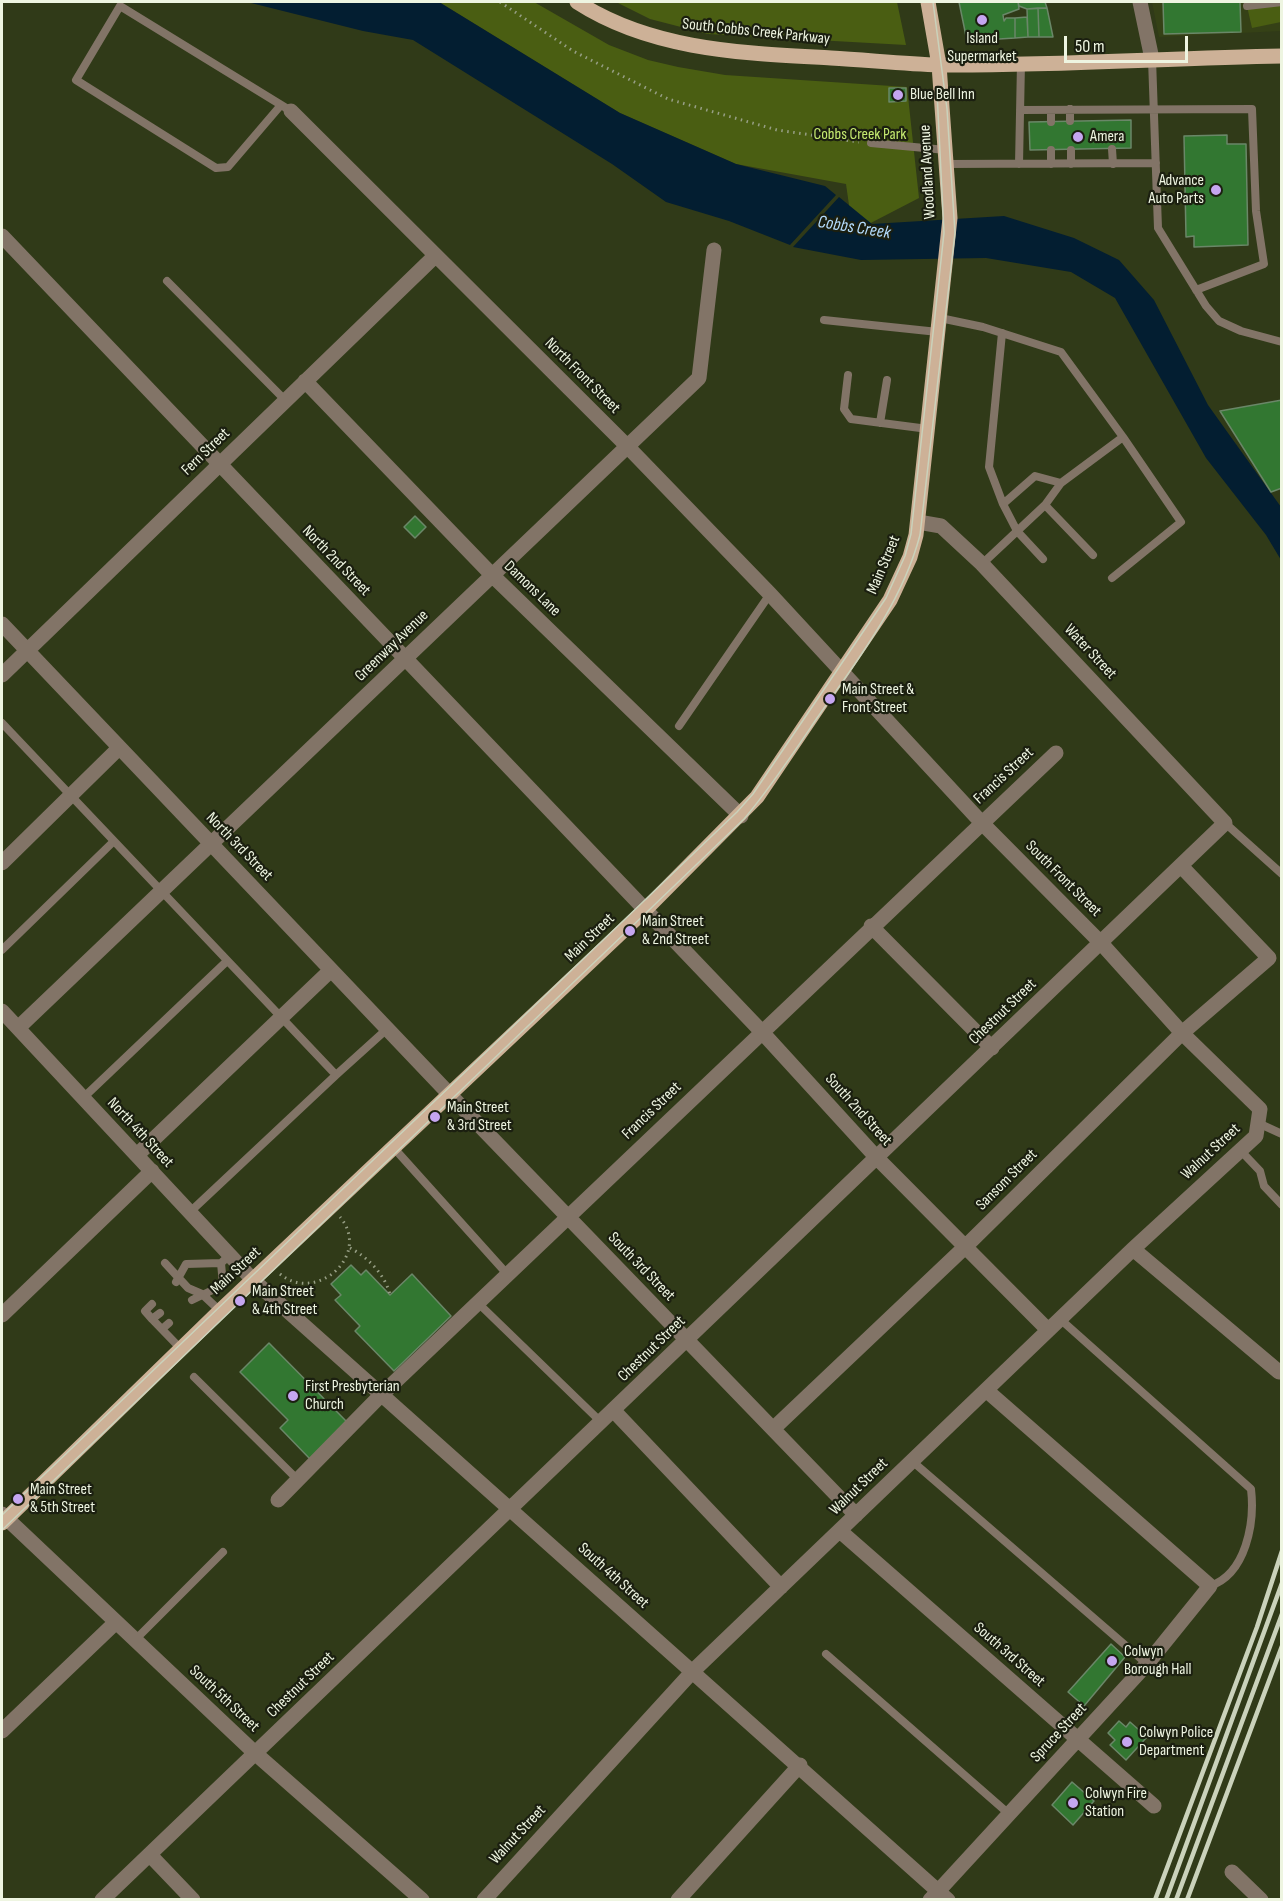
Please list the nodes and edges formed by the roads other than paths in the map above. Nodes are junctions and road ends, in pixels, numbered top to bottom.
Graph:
1 (577, 2) edge
2 (928, 2) edge
3 (1140, 2) edge
4 (1281, 2) edge
5 (1247, 6) dead end
6 (1281, 56) edge
7 (1152, 59) junction
8 (1021, 62) junction
9 (939, 65) junction
10 (286, 108) junction
11 (1154, 108) junction
12 (1070, 109) junction
13 (1020, 110) junction
14 (1051, 110) junction
15 (1112, 110) junction
16 (1112, 120) dead end
17 (1070, 121) dead end
18 (1051, 122) dead end
19 (871, 143) road end
20 (1112, 149) dead end
21 (1051, 150) dead end
22 (1071, 150) dead end
23 (946, 157) junction
24 (1019, 164) junction
25 (1051, 164) junction
26 (1071, 164) junction
27 (1113, 164) junction
28 (1156, 164) junction
29 (949, 234) joint
30 (2, 236) edge
31 (714, 250) dead end
32 (435, 256) junction
33 (167, 281) dead end
34 (1196, 290) junction
35 (824, 320) dead end
36 (940, 325) junction
37 (1002, 333) junction
38 (1281, 342) edge
39 (848, 375) dead end
40 (887, 380) dead end
41 (305, 381) junction
42 (285, 400) junction
43 (880, 423) junction
44 (928, 429) junction
45 (1124, 437) junction
46 (627, 446) junction
47 (219, 464) junction
48 (1062, 483) junction
49 (1003, 504) junction
50 (1045, 506) junction
51 (918, 522) junction
52 (1017, 531) junction
53 (1093, 555) dead end
54 (1043, 559) dead end
55 (982, 564) junction
56 (492, 575) junction
57 (1112, 578) dead end
58 (770, 594) junction
59 (2, 624) edge
60 (26, 651) junction
61 (405, 659) junction
62 (842, 673) junction
63 (2, 675) edge
64 (2, 723) edge
65 (679, 726) dead end
66 (120, 748) junction
67 (1056, 753) dead end
68 (70, 796) junction
69 (741, 816) junction
70 (981, 822) junction
71 (1226, 823) junction
72 (114, 842) junction
73 (211, 844) junction
74 (2, 863) edge
75 (1182, 866) junction
76 (1281, 874) edge
77 (162, 891) junction
78 (645, 910) junction
79 (871, 926) junction
80 (1101, 943) junction
81 (2, 950) edge
82 (227, 961) junction
83 (331, 970) junction
84 (2, 1011) edge
85 (281, 1018) junction
86 (18, 1028) junction
87 (387, 1029) junction
88 (761, 1030) junction
89 (1182, 1033) junction
90 (992, 1048) junction
91 (336, 1076) junction
92 (450, 1095) junction
93 (83, 1098) junction
94 (1259, 1116) junction
95 (1281, 1134) edge
96 (393, 1147) junction
97 (1240, 1150) junction
98 (137, 1155) junction
99 (877, 1158) junction
100 (152, 1171) junction
101 (1281, 1205) edge
102 (190, 1212) junction
103 (568, 1218) junction
104 (965, 1246) junction
105 (1133, 1249) junction
106 (225, 1259) junction
107 (165, 1263) dead end
108 (508, 1275) junction
109 (253, 1280) junction
110 (178, 1281) junction
111 (202, 1294) junction
112 (192, 1300) dead end
113 (478, 1303) junction
114 (152, 1304) dead end
115 (220, 1311) junction
116 (160, 1313) dead end
117 (2, 1315) edge
118 (152, 1319) junction
119 (1060, 1319) junction
120 (169, 1323) dead end
121 (162, 1329) junction
122 (1048, 1330) junction
123 (687, 1340) junction
124 (181, 1349) junction
125 (1279, 1372) dead end
126 (194, 1377) dead end
127 (986, 1390) junction
128 (381, 1395) junction
129 (614, 1411) junction
130 (601, 1422) junction
131 (772, 1429) junction
132 (912, 1461) junction
133 (298, 1480) junction
134 (278, 1500) dead end
135 (511, 1509) junction
136 (856, 1515) junction
137 (3, 1519) edge
138 (840, 1531) junction
139 (223, 1552) dead end
140 (1210, 1586) junction
141 (781, 1587) junction
142 (115, 1623) junction
143 (134, 1641) junction
144 (826, 1654) dead end
145 (1147, 1664) junction
146 (693, 1671) junction
147 (2, 1731) edge
148 (1078, 1739) junction
149 (256, 1754) junction
150 (800, 1765) junction
151 (1154, 1806) dead end
152 (1009, 1814) junction
153 (150, 1855) junction
154 (1232, 1872) dead end
155 (939, 1897) edge
156 (102, 1899) edge
157 (193, 1899) edge
158 (422, 1899) edge
159 (484, 1899) edge
160 (678, 1899) edge
161 (1261, 1899) edge

1 - 9 main road, South Cobbs Creek Parkway
2 - 9 main road, Woodland Avenue
3 - 7 street
4 - 5 lane
6 - 7 main road, South Cobbs Creek Parkway
7 - 8 main road, South Cobbs Creek Parkway
7 - 11 lane
8 - 9 main road, South Cobbs Creek Parkway
8 - 13 lane
9 - 23 main road, Woodland Avenue
10 - 10 lane
10 - 32 street, North Front Street
11 - 15 lane
11 - 28 lane
11 - 34 lane
12 - 14 lane
12 - 15 lane
12 - 17 lane
13 - 14 lane
13 - 24 lane
14 - 18 lane
15 - 16 lane
19 - 23 lane
20 - 27 lane
21 - 25 lane
22 - 26 lane
23 - 24 lane
23 - 29 main road, Woodland Avenue
24 - 25 lane
25 - 26 lane
26 - 27 lane
27 - 28 lane
28 - 34 lane
29 - 36 main road, Main Street
30 - 47 street, North 2nd Street
31 - 46 street, Greenway Avenue
32 - 41 street, Fern Street
32 - 46 street, North Front Street
33 - 42 lane
34 - 38 lane
35 - 36 lane
36 - 37 lane
36 - 44 main road, Main Street
37 - 45 lane
37 - 49 lane
39 - 43 lane
40 - 43 lane
41 - 42 street, Fern Street
41 - 56 street, Damons Lane
42 - 47 street, Fern Street
43 - 44 lane
44 - 51 main road, Main Street
45 - 48 lane
45 - 57 lane
46 - 56 street, Greenway Avenue
46 - 58 street, North Front Street
47 - 60 street, Fern Street
47 - 61 street, North 2nd Street
48 - 49 lane
48 - 50 lane
49 - 52 lane
50 - 52 lane
50 - 53 lane
51 - 55 street, Water Street
51 - 62 main road, Main Street
52 - 54 lane
52 - 55 lane
55 - 71 street, Water Street
56 - 61 street, Greenway Avenue
56 - 69 street, Damons Lane
58 - 62 street, North Front Street
58 - 65 lane
59 - 60 street, North 3rd Street
60 - 63 street, Fern Street
60 - 66 street, North 3rd Street
61 - 73 street, Greenway Avenue
61 - 78 street, North 2nd Street
62 - 69 main road, Main Street
62 - 70 street, South Front Street
64 - 68 lane
66 - 68 street
66 - 73 street, North 3rd Street
67 - 70 street, Francis Street
68 - 72 lane
68 - 74 street
69 - 78 main road, Main Street
70 - 79 street, Francis Street
70 - 80 street, South Front Street
71 - 75 street, Chestnut Street
71 - 76 lane
72 - 77 lane
72 - 81 lane
73 - 77 street, Greenway Avenue
73 - 83 street, North 3rd Street
75 - 80 street, Chestnut Street
75 - 89 street, Sansom Street
77 - 82 lane
77 - 86 street, Greenway Avenue
78 - 88 street, South 2nd Street
78 - 92 main road, Main Street
79 - 88 street, Francis Street
79 - 90 street
80 - 89 street, South Front Street
80 - 90 street, Chestnut Street
82 - 85 lane
82 - 93 lane
83 - 85 street
83 - 87 street, North 3rd Street
84 - 86 street, North 4th Street
85 - 91 lane
85 - 98 street
86 - 93 street, North 4th Street
87 - 91 lane
87 - 92 street, North 3rd Street
88 - 99 street, South 2nd Street
88 - 103 street, Francis Street
89 - 94 street, South Front Street
89 - 104 street, Sansom Street
90 - 99 street, Chestnut Street
91 - 102 lane
92 - 96 main road, Main Street
92 - 103 street, South 3rd Street
93 - 98 street, North 4th Street
94 - 95 lane
94 - 97 street, Walnut Street
96 - 108 lane
96 - 109 main road, Main Street
97 - 101 lane
97 - 105 street, Walnut Street
98 - 100 street, North 4th Street
99 - 104 street, South 2nd Street
99 - 123 street, Chestnut Street
100 - 102 street, North 4th Street
100 - 117 street
102 - 106 street, North 4th Street
103 - 108 street, Francis Street
103 - 123 street, South 3rd Street
104 - 122 street, South 2nd Street
104 - 131 street, Sansom Street
105 - 119 street, Walnut Street
105 - 125 street
106 - 109 street, North 4th Street
106 - 110 lane
106 - 111 lane
107 - 110 lane
108 - 113 street, Francis Street
109 - 115 main road, Main Street
109 - 128 street, South 4th Street
110 - 111 lane
111 - 112 lane
111 - 115 lane
113 - 128 street, Francis Street
113 - 130 lane
114 - 118 lane
115 - 124 main road, Main Street
116 - 118 lane
118 - 121 lane
119 - 122 street, Walnut Street
119 - 140 lane
120 - 121 lane
121 - 124 lane
122 - 127 street, Walnut Street
123 - 129 street, Chestnut Street
123 - 131 street, South 3rd Street
124 - 137 main road, Main Street
126 - 133 lane
127 - 132 street, Walnut Street
127 - 140 street
128 - 133 street, Francis Street
128 - 135 street, South 4th Street
129 - 130 street, Chestnut Street
129 - 141 street
130 - 135 street, Chestnut Street
131 - 136 street, South 3rd Street
132 - 136 street, Walnut Street
132 - 145 lane
133 - 134 street, Francis Street
135 - 146 street, South 4th Street
135 - 149 street, Chestnut Street
136 - 138 street, Walnut Street
137 - 142 street, South 5th Street
138 - 141 street, Walnut Street
138 - 148 street, South 3rd Street
139 - 143 lane
140 - 145 street, Spruce Street
141 - 146 street, Walnut Street
142 - 143 street, South 5th Street
142 - 147 street
143 - 149 street, South 5th Street
144 - 152 lane
145 - 148 street, Spruce Street
146 - 150 street, South 4th Street
146 - 159 street, Walnut Street
148 - 151 street, South 3rd Street
148 - 152 street, Spruce Street
149 - 153 street, Chestnut Street
149 - 158 street, South 5th Street
150 - 155 street, South 4th Street
150 - 160 street
152 - 155 street, Spruce Street
153 - 156 street, Chestnut Street
153 - 157 street
154 - 161 street

